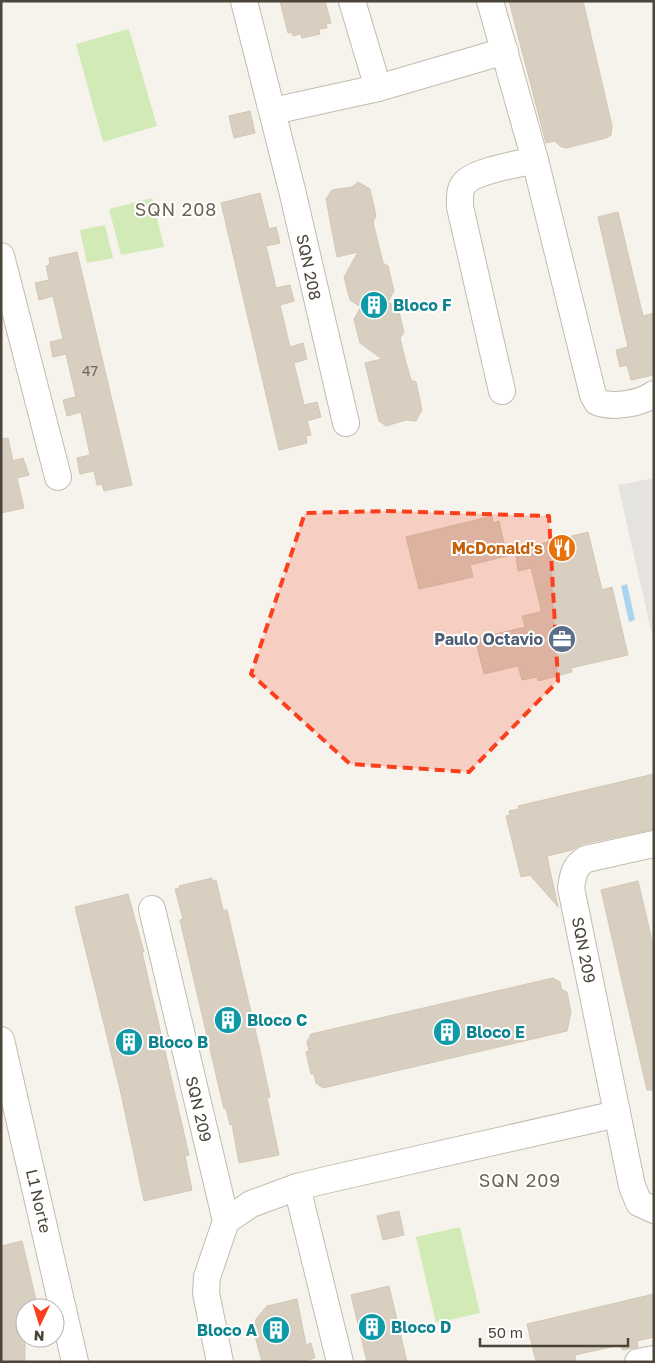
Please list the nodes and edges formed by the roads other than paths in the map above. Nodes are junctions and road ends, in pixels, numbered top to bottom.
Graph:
1 (244, 1) edge
2 (352, 1) edge
3 (490, 1) edge
4 (505, 51) junction
5 (378, 88) junction
6 (273, 111) junction
7 (536, 160) junction
8 (1, 256) edge
9 (502, 391) dead end
10 (654, 394) edge
11 (346, 423) dead end
12 (58, 477) dead end
13 (654, 844) edge
14 (152, 909) dead end
15 (1, 1040) edge
16 (617, 1114) junction
17 (297, 1187) junction
18 (654, 1210) edge
19 (226, 1221) junction
20 (654, 1359) edge
21 (75, 1362) edge
22 (220, 1362) edge
23 (340, 1362) edge
24 (638, 1362) edge

1 - 6 street, SQN 208
2 - 5 street
3 - 4 street
4 - 5 street
4 - 7 street
5 - 6 street
6 - 11 street, SQN 208
7 - 9 street
7 - 10 street
8 - 12 street
13 - 16 street, SQN 209
14 - 19 street, SQN 209
15 - 21 street, L1 Norte
16 - 17 street
16 - 18 street, SQN 209
17 - 19 street
17 - 23 street
19 - 22 street
20 - 24 street

